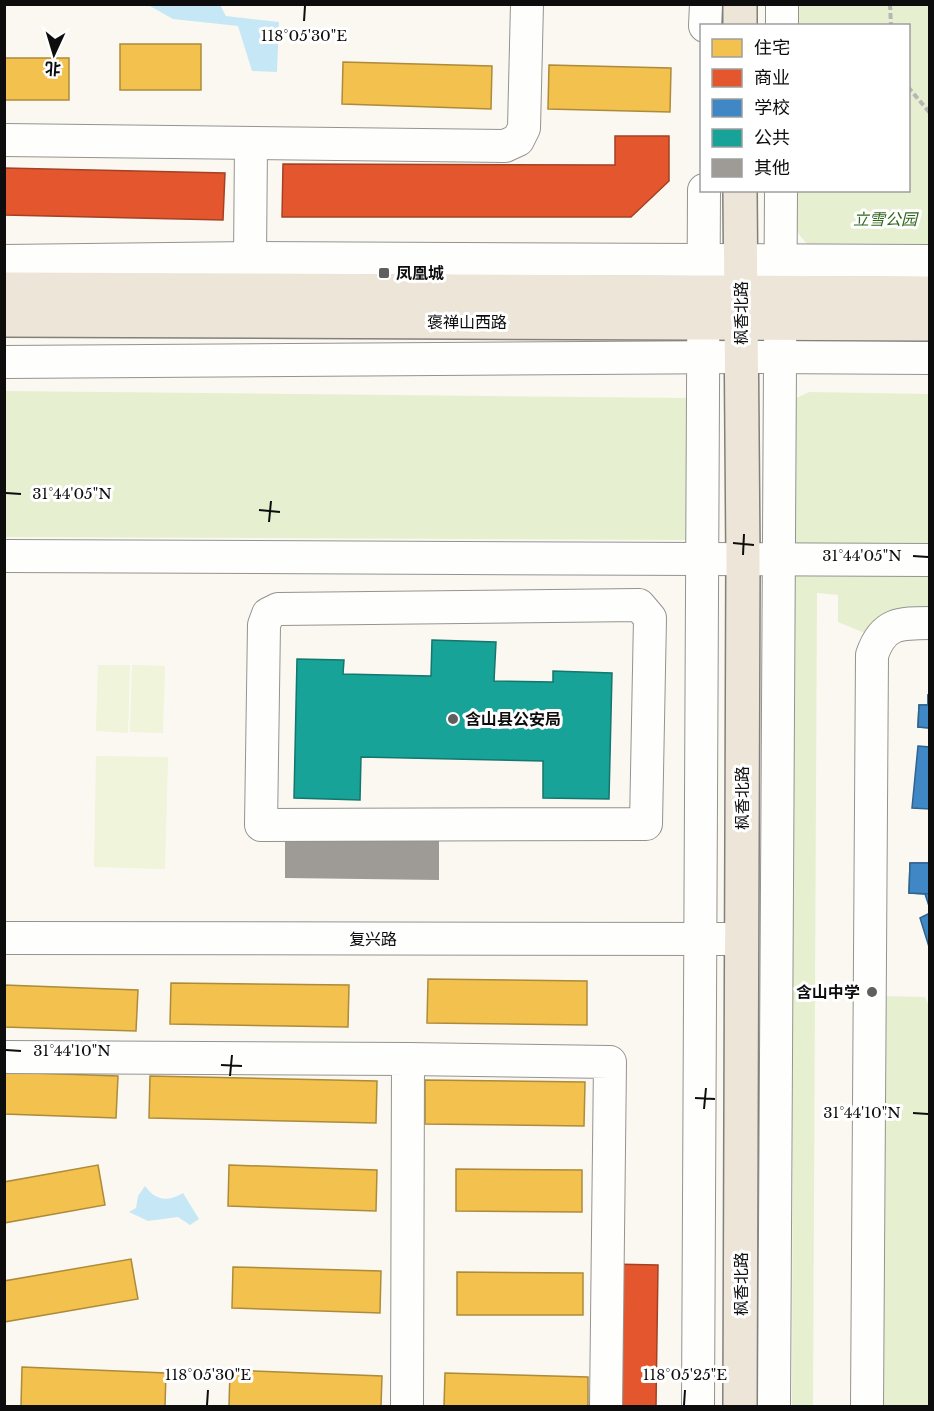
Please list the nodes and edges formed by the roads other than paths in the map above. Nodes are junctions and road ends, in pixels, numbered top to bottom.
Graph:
1 (527, 4) edge
2 (705, 4) edge
3 (740, 4) edge
4 (782, 4) edge
5 (705, 24) edge
6 (740, 24) edge
7 (782, 24) edge
8 (4, 140) edge
9 (251, 143) junction
10 (704, 192) edge
11 (740, 192) edge
12 (781, 192) edge
13 (250, 258) junction
14 (704, 259) junction
15 (740, 259) junction
16 (781, 260) junction
17 (4, 261) edge
18 (930, 261) edge
19 (4, 289) edge
20 (930, 293) edge
21 (704, 307) junction
22 (741, 308) junction
23 (780, 308) junction
24 (4, 320) edge
25 (930, 324) edge
26 (704, 357) junction
27 (741, 357) junction
28 (780, 357) junction
29 (930, 357) edge
30 (4, 362) edge
31 (4, 556) edge
32 (447, 558) junction
33 (702, 559) junction
34 (743, 559) junction
35 (779, 559) junction
36 (930, 560) edge
37 (446, 607) junction
38 (930, 623) edge
39 (4, 938) edge
40 (700, 939) junction
41 (741, 939) junction
42 (4, 1057) edge
43 (408, 1059) junction
44 (407, 1407) edge
45 (606, 1407) edge
46 (698, 1407) edge
47 (740, 1407) edge
48 (774, 1407) edge
49 (867, 1407) edge

1 - 9 street
2 - 5 street
3 - 6 main road
4 - 7 street
8 - 9 street
9 - 13 street
10 - 14 street
11 - 15 main road, 枫香北路
12 - 16 street
13 - 14 street
13 - 17 street
14 - 15 street
14 - 21 street
15 - 16 street
15 - 22 main road, 枫香北路
16 - 18 street
16 - 23 street
19 - 21 main road, 褒禅山西路
20 - 23 main road, 褒禅山西路
21 - 22 main road, 褒禅山西路
21 - 24 main road, 褒禅山西路
21 - 26 street
22 - 23 main road, 褒禅山西路
22 - 27 main road, 枫香北路
23 - 25 main road, 褒禅山西路
23 - 28 street
26 - 27 street
26 - 30 street
26 - 33 street
27 - 28 street
27 - 34 main road, 枫香北路
28 - 29 street
28 - 35 street
31 - 32 street
32 - 33 street
32 - 37 street
33 - 34 street
33 - 40 street
34 - 35 street
34 - 41 main road, 枫香北路
35 - 36 street
35 - 48 street
37 - 37 street
38 - 49 street
39 - 40 street, 复兴路
40 - 41 street, 复兴路
40 - 46 street
41 - 47 main road, 枫香北路
42 - 43 street
43 - 44 street
43 - 45 street

